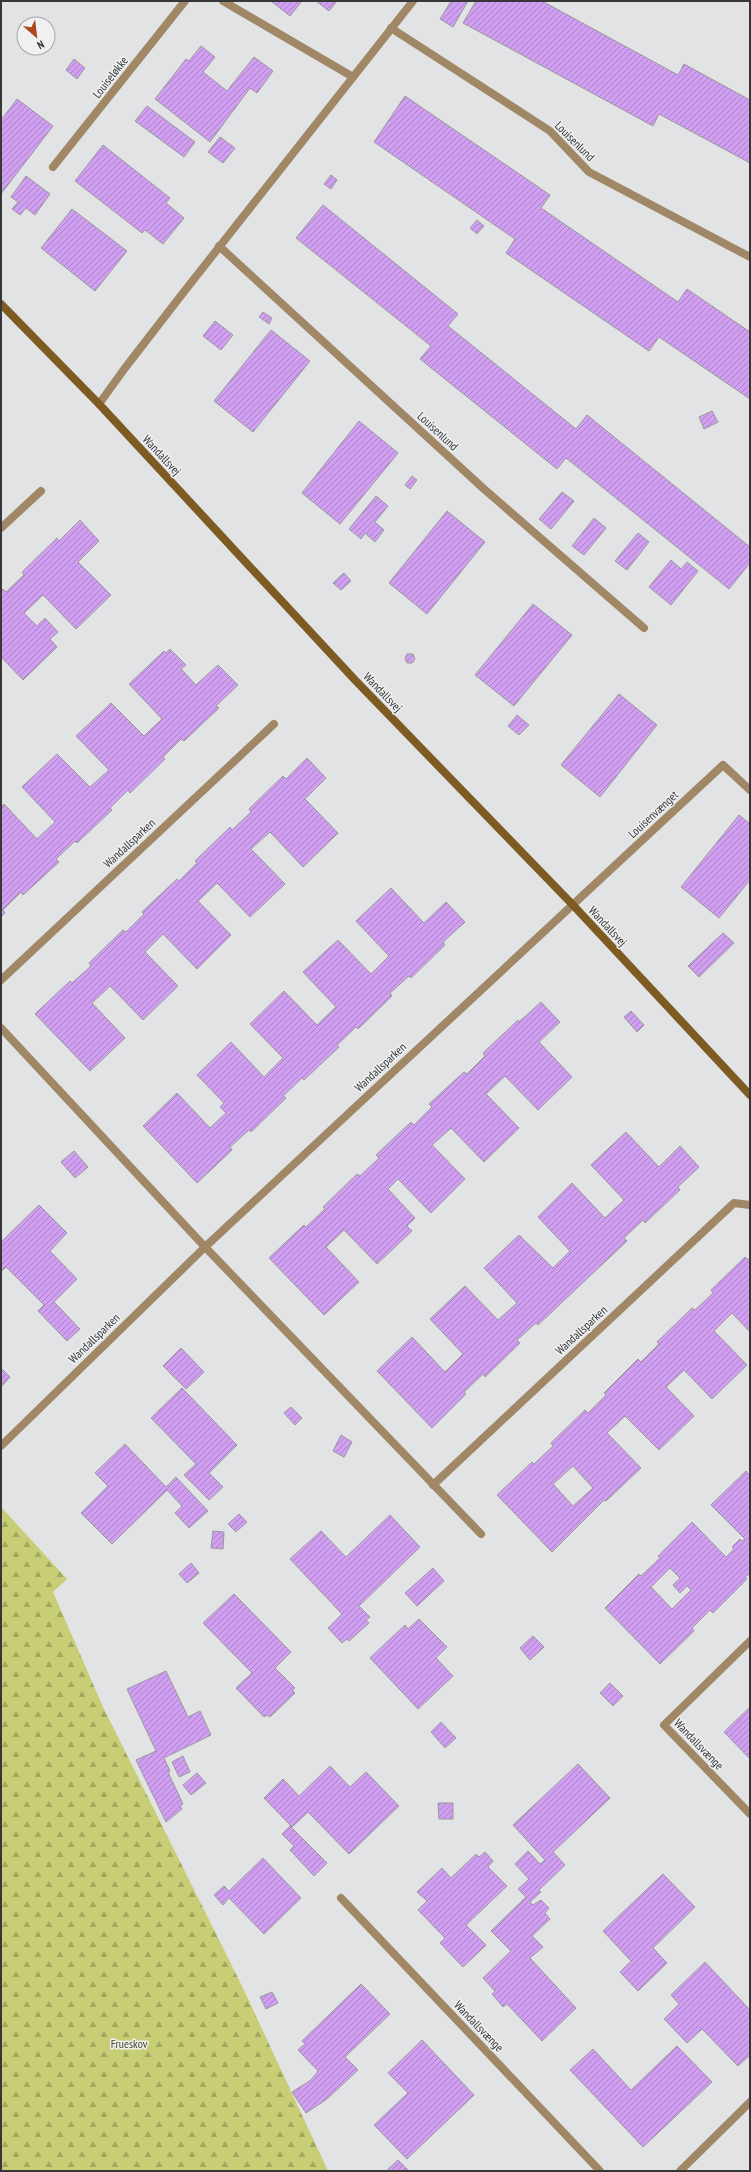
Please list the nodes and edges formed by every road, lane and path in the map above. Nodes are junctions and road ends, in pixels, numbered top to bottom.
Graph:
1 (185, 1) edge
2 (223, 1) edge
3 (413, 1) edge
4 (391, 28) junction
5 (353, 77) junction
6 (54, 167) dead end
7 (219, 246) junction
8 (750, 257) edge
9 (1, 304) edge
10 (99, 404) junction
11 (40, 491) dead end
12 (1, 528) edge
13 (644, 628) dead end
14 (274, 724) dead end
15 (750, 790) edge
16 (572, 904) junction
17 (1, 980) edge
18 (1, 1028) edge
19 (750, 1095) edge
20 (750, 1205) edge
21 (205, 1247) junction
22 (1, 1446) edge
23 (433, 1485) junction
24 (481, 1534) dead end
25 (750, 1641) edge
26 (750, 1814) edge
27 (341, 1898) dead end
28 (750, 2102) edge
29 (600, 2171) edge
30 (680, 2171) edge

1 - 6 street, Louiseløkke
2 - 5 street
3 - 4 street
4 - 5 street
4 - 8 street, Louisenlund
5 - 7 street
7 - 10 street
7 - 13 street, Louisenlund
9 - 10 street, Wandallsvej
10 - 16 street, Wandallsvej
11 - 12 street
14 - 17 street, Wandallsparken
15 - 16 street, Louisenvænget
16 - 19 street, Wandallsvej
16 - 21 street, Wandallsparken
18 - 21 street
20 - 23 street, Wandallsparken
21 - 22 street, Wandallsparken
21 - 23 street
23 - 24 street
25 - 26 street, Wandallsvænge
27 - 29 street, Wandallsvænge
28 - 30 street

